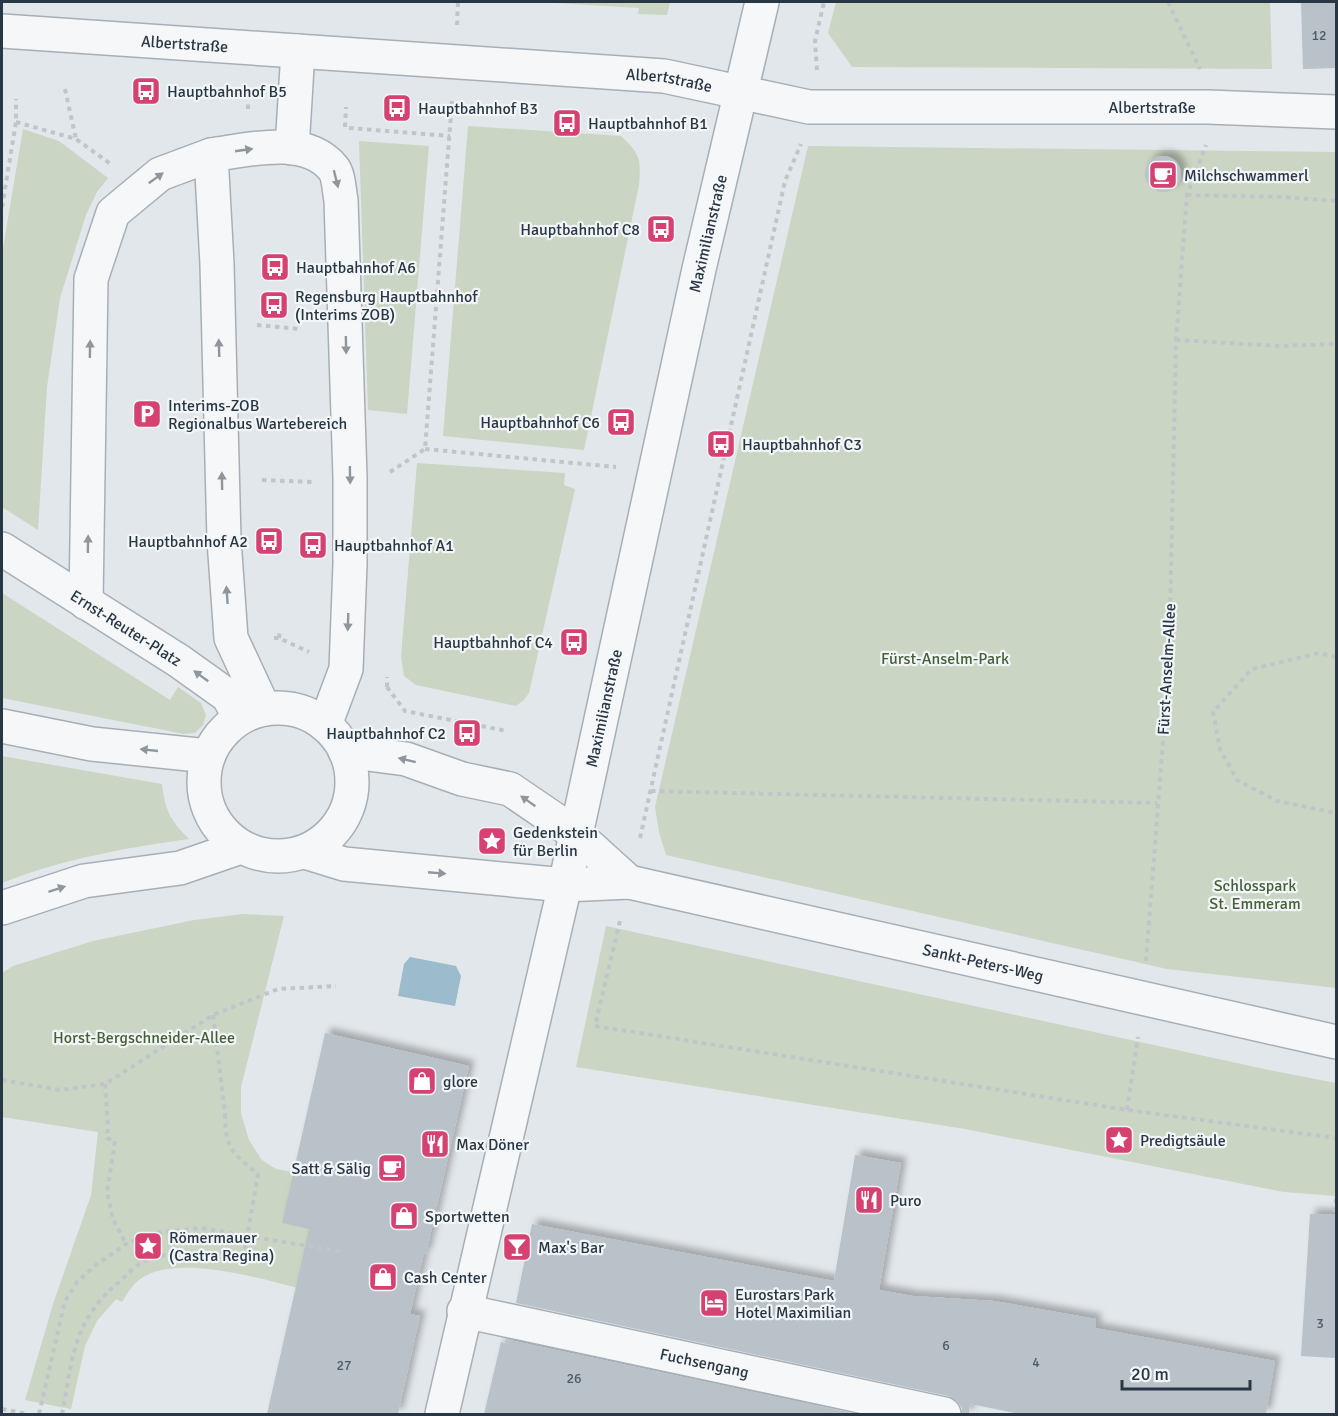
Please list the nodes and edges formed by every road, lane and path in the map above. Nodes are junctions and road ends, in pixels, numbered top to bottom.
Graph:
1 (762, 2) edge
2 (824, 2) edge
3 (1168, 2) edge
4 (2, 31) edge
5 (298, 51) junction
6 (65, 89) dead end
7 (741, 92) junction
8 (16, 99) dead end
9 (346, 107) dead end
10 (809, 107) junction
11 (1208, 107) junction
12 (1336, 112) edge
13 (451, 113) dead end
14 (450, 136) junction
15 (76, 139) dead end
16 (292, 148) junction
17 (1205, 148) dead end
18 (211, 155) junction
19 (1187, 195) junction
20 (1336, 201) edge
21 (2, 207) edge
22 (257, 325) dead end
23 (300, 329) dead end
24 (1176, 340) junction
25 (1336, 344) edge
26 (425, 449) junction
27 (593, 464) dead end
28 (388, 473) dead end
29 (2, 549) edge
30 (87, 603) junction
31 (280, 629) dead end
32 (279, 638) dead end
33 (1336, 657) edge
34 (387, 676) dead end
35 (387, 687) dead end
36 (252, 713) junction
37 (325, 725) junction
38 (2, 726) edge
39 (345, 751) junction
40 (208, 756) junction
41 (651, 790) junction
42 (1157, 803) junction
43 (1336, 813) edge
44 (576, 834) junction
45 (240, 847) junction
46 (305, 852) junction
47 (629, 882) junction
48 (565, 885) junction
49 (2, 908) edge
50 (336, 986) dead end
51 (1143, 998) junction
52 (213, 1015) junction
53 (1336, 1042) edge
54 (2, 1080) edge
55 (105, 1084) junction
56 (1127, 1110) junction
57 (1336, 1138) edge
58 (1336, 1198) edge
59 (1335, 1212) edge
60 (126, 1244) junction
61 (344, 1252) dead end
62 (464, 1311) junction
63 (2, 1409) edge
64 (28, 1414) edge
65 (39, 1414) edge
66 (62, 1414) edge
67 (442, 1414) edge
68 (944, 1414) edge

1 - 7 street, Maximilianstraße
2 - 10 path
3 - 11 path
4 - 5 street, Albertstraße
5 - 7 street, Albertstraße
5 - 16 street
6 - 15 path
7 - 10 street, Albertstraße
7 - 44 street, Maximilianstraße
8 - 21 path
9 - 14 path
10 - 11 street, Albertstraße
10 - 41 path
11 - 12 street, Albertstraße
13 - 14 path
14 - 26 path
18 -> 16 street
16 -> 37 street
17 - 19 path, Fürst-Anselm-Allee
30 -> 18 street
36 -> 18 street
19 - 20 path
19 - 24 path, Fürst-Anselm-Allee
22 - 23 path
24 - 25 path
24 - 42 path, Fürst-Anselm-Allee
26 - 27 path
26 - 28 path
29 - 30 street, Ernst-Reuter-Platz
36 -> 30 street, Ernst-Reuter-Platz
31 - 32 path
33 - 43 path
34 - 35 path
36 - 37 street
36 - 40 street
37 - 39 street
40 -> 38 street
44 -> 39 street
39 - 46 street
40 - 45 street
41 - 42 path
41 - 47 path
42 - 51 path, Fürst-Anselm-Allee
44 - 47 street, Sankt-Peters-Weg
44 - 48 street, Maximilianstraße
45 - 46 street
49 -> 45 street
46 -> 48 street
47 - 48 street, Sankt-Peters-Weg
47 - 51 street, Sankt-Peters-Weg
47 - 56 path
48 - 62 street, Maximilianstraße
50 - 52 path
51 - 53 street, Sankt-Peters-Weg
51 - 56 path, Fürst-Anselm-Allee
52 - 55 path
52 - 66 path, bridge
54 - 55 path
55 - 60 path
56 - 57 path
58 - 59 path
60 - 61 path
60 - 65 path
62 - 67 street, Maximilianstraße
62 - 68 street, Fuchsengang
63 - 64 path

